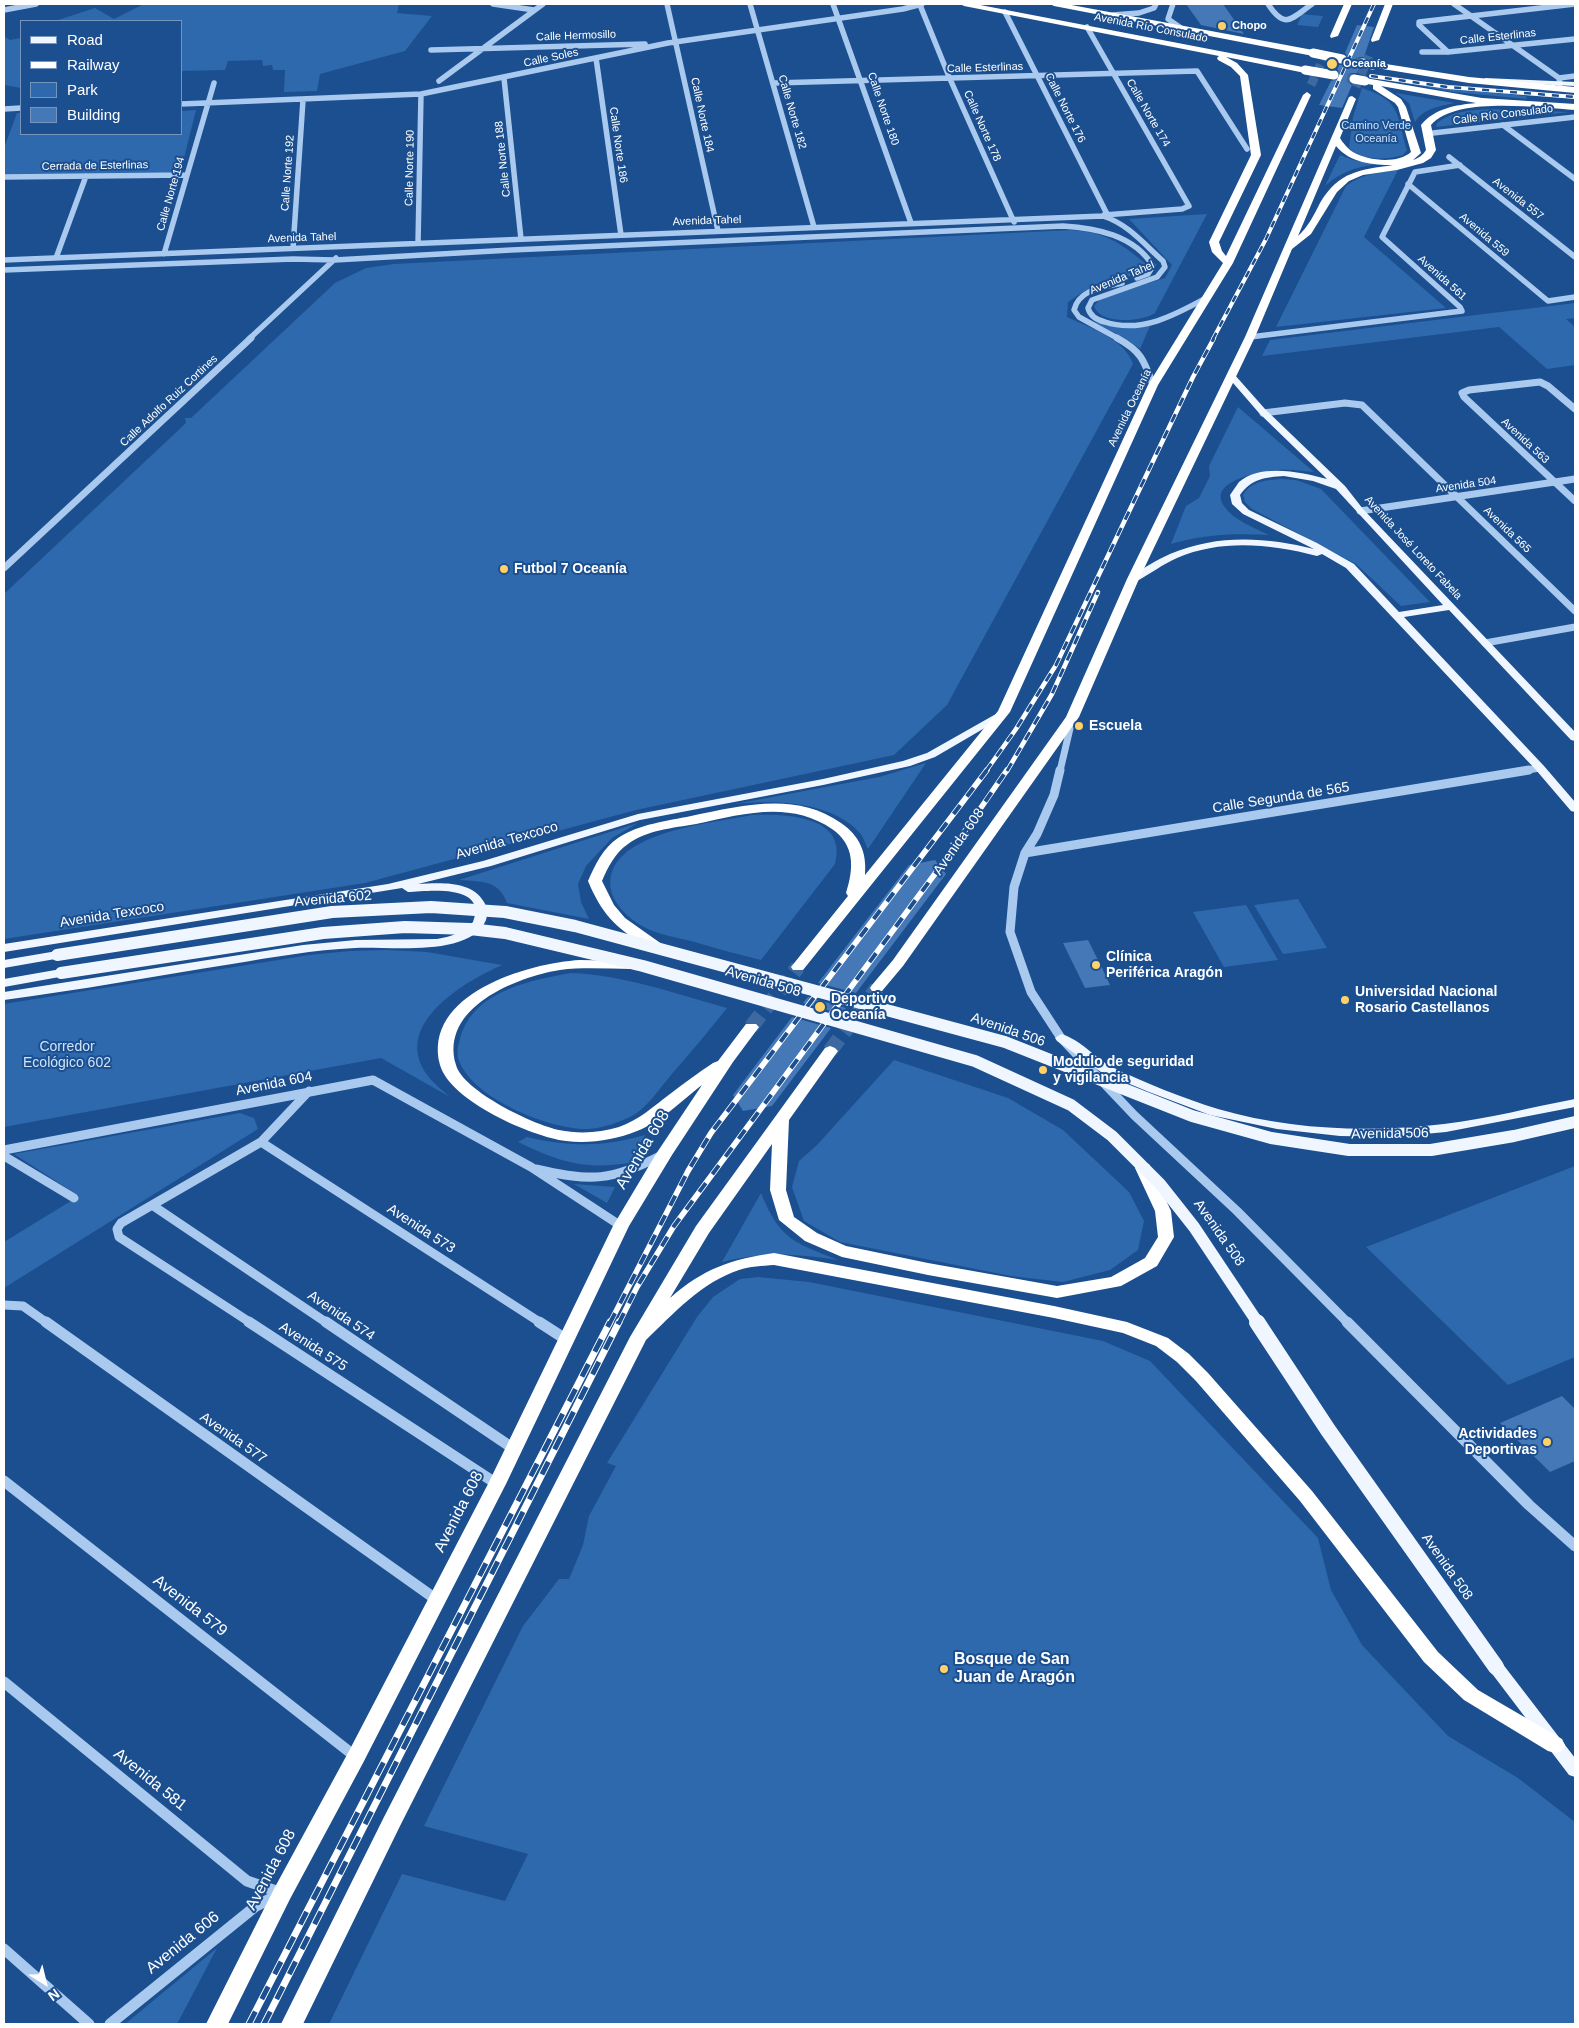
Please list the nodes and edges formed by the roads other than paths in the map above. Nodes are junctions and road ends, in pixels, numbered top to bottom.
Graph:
1 (36, 4) edge
2 (493, 4) edge
3 (543, 4) edge
4 (667, 4) edge
5 (750, 4) edge
6 (833, 4) edge
7 (921, 4) edge
8 (964, 4) edge
9 (1054, 4) edge
10 (1156, 4) edge
11 (1173, 4) edge
12 (1268, 4) edge
13 (1312, 4) edge
14 (1348, 4) edge
15 (1389, 4) edge
16 (1454, 4) edge
17 (1575, 4) edge
18 (1077, 6) edge
19 (4, 10) edge
20 (534, 10) junction
21 (1005, 12) junction
22 (1113, 15) junction
23 (1471, 15) junction
24 (840, 18) junction
25 (1087, 27) junction
26 (1181, 28) junction
27 (757, 30) junction
28 (1575, 39) edge
29 (1332, 40) tunnel mouth
30 (676, 42) junction
31 (668, 43) junction
32 (1374, 44) tunnel mouth
33 (1513, 46) junction
34 (484, 48) junction
35 (431, 50) dead end
36 (1206, 50) junction
37 (1422, 52) dead end
38 (1448, 52) junction
39 (596, 58) junction
40 (1342, 59) tunnel mouth
41 (1362, 63) tunnel mouth
42 (1114, 73) junction
43 (1334, 75) tunnel mouth
44 (1038, 76) junction
45 (1575, 76) edge
46 (504, 78) junction
47 (950, 79) junction
48 (1354, 79) tunnel mouth
49 (1469, 80) junction
50 (438, 81) dead end
51 (862, 81) junction
52 (1560, 81) junction
53 (214, 82) dead end
54 (1367, 82) junction
55 (774, 83) junction
56 (1575, 84) edge
57 (1575, 90) edge
58 (1308, 91) tunnel mouth
59 (421, 94) junction
60 (1353, 96) tunnel mouth
61 (303, 100) junction
62 (1509, 103) junction
63 (182, 104) edge
64 (208, 104) junction
65 (1575, 107) edge
66 (20, 108) edge
67 (4, 109) edge
68 (1575, 117) edge
69 (1503, 125) junction
70 (1433, 133) dead end
71 (1335, 137) junction
72 (1247, 149) dead end
73 (1449, 157) dead end
74 (1460, 166) junction
75 (187, 175) junction
76 (86, 176) junction
77 (4, 177) edge
78 (1575, 179) edge
79 (1408, 184) junction
80 (1187, 208) joint
81 (1105, 215) junction
82 (1012, 218) junction
83 (911, 223) junction
84 (814, 227) junction
85 (1016, 227) junction
86 (718, 231) junction
87 (620, 235) junction
88 (521, 239) junction
89 (418, 243) junction
90 (346, 246) junction
91 (293, 248) junction
92 (1286, 250) junction
93 (164, 254) junction
94 (1575, 257) edge
95 (56, 258) junction
96 (4, 260) edge
97 (335, 260) junction
98 (1228, 263) junction
99 (4, 270) edge
100 (1208, 297) junction
101 (1575, 298) edge
102 (1250, 337) junction
103 (1231, 376) junction
104 (1153, 385) junction
105 (1575, 409) edge
106 (1264, 413) junction
107 (1575, 479) edge
108 (1554, 482) junction
109 (1342, 488) junction
110 (1457, 496) junction
111 (1575, 502) edge
112 (1360, 511) junction
113 (1350, 566) junction
114 (4, 568) edge
115 (1133, 579) junction
116 (1451, 607) junction
117 (1575, 611) edge
118 (1396, 615) junction
119 (1575, 627) edge
120 (1485, 643) junction
121 (1004, 712) junction
122 (1072, 718) junction
123 (1575, 738) edge
124 (1540, 768) junction
125 (1575, 809) edge
126 (1026, 853) junction
127 (388, 888) junction
128 (847, 905) junction
129 (4, 948) edge
130 (663, 949) junction
131 (4, 962) edge
132 (643, 966) junction
133 (798, 967) tunnel mouth
134 (4, 983) edge
135 (877, 988) tunnel mouth
136 (4, 996) edge
137 (751, 1027) tunnel mouth
138 (1061, 1038) junction
139 (830, 1051) tunnel mouth
140 (727, 1059) junction
141 (309, 1091) junction
142 (1575, 1103) edge
143 (781, 1118) junction
144 (1575, 1122) edge
145 (261, 1142) junction
146 (4, 1150) edge
147 (664, 1154) junction
148 (4, 1156) edge
149 (531, 1167) junction
150 (1143, 1168) junction
151 (74, 1198) dead end
152 (152, 1205) junction
153 (621, 1226) junction
154 (7, 1304) edge
155 (639, 1337) junction
156 (567, 1340) junction
157 (514, 1449) junction
158 (4, 1481) edge
159 (498, 1484) junction
160 (1575, 1546) edge
161 (437, 1600) junction
162 (4, 1682) edge
163 (1555, 1744) junction
164 (356, 1757) junction
165 (1575, 1770) edge
166 (282, 1893) junction
167 (4, 1950) edge
168 (89, 2024) edge
169 (110, 2024) edge
170 (217, 2024) edge
171 (292, 2024) edge

1 - 19 street
2 - 20 street
3 - 20 street
4 - 30 street, Calle Norte 184
5 - 27 street, Calle Norte 182
6 - 24 street, Calle Norte 180
7 - 24 street, Calle Soles
7 - 47 street, Calle Norte 178
8 - 21 highway, Avenida Río Consulado
9 - 18 highway, Avenida Río Consulado
10 - 22 street
11 - 26 street
12 - 13 street
14 - 29 highway
15 - 32 highway
16 - 23 street
17 - 23 street
18 - 22 highway, Avenida Río Consulado
20 - 34 street
21 - 25 highway, Avenida Río Consulado
21 - 44 street, Calle Norte 176
22 - 26 highway, Avenida Río Consulado
23 - 33 street
23 - 38 street
24 - 27 street, Calle Soles
24 - 51 street, Calle Norte 180
25 - 36 highway, Avenida Río Consulado
25 - 42 street, Calle Norte 174
26 - 40 highway, Avenida Río Consulado, bridge
27 - 30 street, Calle Soles
27 - 55 street, Calle Norte 182
28 - 33 street, Calle Esterlinas
30 - 31 street, Calle Soles
30 - 86 street, Calle Norte 184
31 - 34 street, Calle Hermosillo
31 - 39 street, Calle Soles
33 - 38 street, Calle Esterlinas
33 - 52 street
34 - 35 street, Calle Hermosillo
34 - 50 street
36 - 43 highway, Avenida Río Consulado, bridge
36 - 98 highway
37 - 38 street, Calle Esterlinas
39 - 46 street, Calle Soles
39 - 87 street, Calle Norte 186
41 - 49 highway, bridge
42 - 44 street, Calle Esterlinas
42 - 72 street, Calle Esterlinas
42 - 80 street, Calle Norte 174
44 - 47 street, Calle Esterlinas
44 - 81 street, Calle Norte 176
45 - 52 street
46 - 59 street, Calle Soles
46 - 88 street, Calle Norte 188
47 - 51 street, Calle Esterlinas
47 - 82 street, Calle Norte 178
48 - 54 highway, bridge
49 - 52 main road
49 - 57 highway
51 - 55 street, Calle Esterlinas
51 - 83 street, Calle Norte 180
52 - 56 main road
53 - 64 street, Calle Norte 194
54 - 62 highway
54 - 71 highway
55 - 84 street, Calle Norte 182
58 - 98 highway, Avenida Oceanía
59 - 61 street, Calle Soles
59 - 89 street, Calle Norte 190
60 - 71 highway
61 - 64 street, Calle Soles
61 - 91 street, Calle Norte 192
62 - 65 highway
62 - 92 highway
63 - 64 street, Calle Soles
64 - 75 street, Calle Norte 194
66 - 67 street
68 - 69 street, Calle Río Consulado
69 - 70 street, Calle Río Consulado
69 - 78 street
71 - 92 highway
73 - 74 street, Avenida 557
74 - 79 street, Avenida 561
74 - 94 street, Avenida 557
75 - 76 street, Cerrada de Esterlinas
75 - 93 street, Calle Norte 194
76 - 77 street, Cerrada de Esterlinas
76 - 95 street
79 - 101 street, Avenida 559
79 - 102 street, Avenida 561
80 - 81 street, Avenida Tahel
81 - 82 street, Avenida Tahel
81 - 100 street, Avenida Tahel
82 - 83 street, Avenida Tahel
82 - 85 street, Calle Norte 178
83 - 84 street, Avenida Tahel
84 - 86 street, Avenida Tahel
85 - 97 street, Avenida Tahel
85 - 104 street, Avenida Tahel
86 - 87 street, Avenida Tahel
87 - 88 street, Avenida Tahel
88 - 89 street, Avenida Tahel
89 - 90 street, Avenida Tahel
90 - 91 street, Avenida Tahel
90 - 97 street, Calle Adolfo Ruiz Cortines
91 - 93 street, Avenida Tahel
92 - 102 highway
93 - 95 street, Avenida Tahel
95 - 96 street, Avenida Tahel
97 - 99 street, Avenida Tahel
97 - 114 street, Calle Adolfo Ruiz Cortines
98 - 100 highway, Avenida Oceanía
100 - 104 highway, Avenida Oceanía
102 - 103 highway
103 - 106 main road, Avenida José Loreto Fabela
103 - 115 highway
104 - 121 highway, Avenida Oceanía
105 - 108 street, Avenida 563
106 - 109 main road, Avenida José Loreto Fabela
106 - 110 street, Avenida 565
107 - 108 street, Avenida 504
108 - 110 street, Avenida 504
108 - 111 street, Avenida 563
109 - 112 main road, Avenida José Loreto Fabela
109 - 113 main road
110 - 112 street, Avenida 504
110 - 117 street, Avenida 565
112 - 116 main road, Avenida José Loreto Fabela
113 - 115 main road
113 - 118 main road
115 - 122 highway
116 - 118 main road
116 - 120 main road, Avenida José Loreto Fabela
118 - 124 main road
119 - 120 street
120 - 123 main road, Avenida José Loreto Fabela
121 - 127 main road, Avenida Texcoco
121 - 128 highway
122 - 126 street, Avenida 508
122 - 135 highway, Avenida 608
124 - 125 main road
124 - 126 street, Calle Segunda de 565
126 - 138 street, Avenida 508
127 - 129 main road, Avenida Texcoco
127 - 136 main road
128 - 130 highway
128 - 133 highway
130 - 131 main road, Avenida 602, bridge
130 - 144 main road, Avenida 506, bridge
132 - 134 main road, bridge
132 - 140 highway, bridge
132 - 150 main road, Avenida 508, bridge
137 - 140 highway, Avenida 608
138 - 142 main road
138 - 160 street, Avenida 508
139 - 143 highway
140 - 147 highway, Avenida 608
141 - 145 street
141 - 146 street, Avenida 604
141 - 149 street, Avenida 604
143 - 150 highway
143 - 155 highway
145 - 152 street
145 - 156 street, Avenida 573
147 - 149 street, Avenida 604
147 - 153 highway, Avenida 608
148 - 151 street
149 - 153 street, Avenida 604
150 - 163 main road, Avenida 508, bridge
152 - 157 street, Avenida 574
152 - 159 street, Avenida 575
153 - 156 highway, Avenida 608
154 - 161 street, Avenida 577
155 - 163 highway
155 - 171 highway
156 - 157 highway, Avenida 608
157 - 159 highway, Avenida 608
158 - 164 street, Avenida 579
159 - 161 highway, Avenida 608
161 - 164 highway, Avenida 608
162 - 166 street, Avenida 581
163 - 165 main road, Avenida 508
164 - 166 highway, Avenida 608
166 - 169 street, Avenida 606
166 - 170 highway, Avenida 608
167 - 168 street

